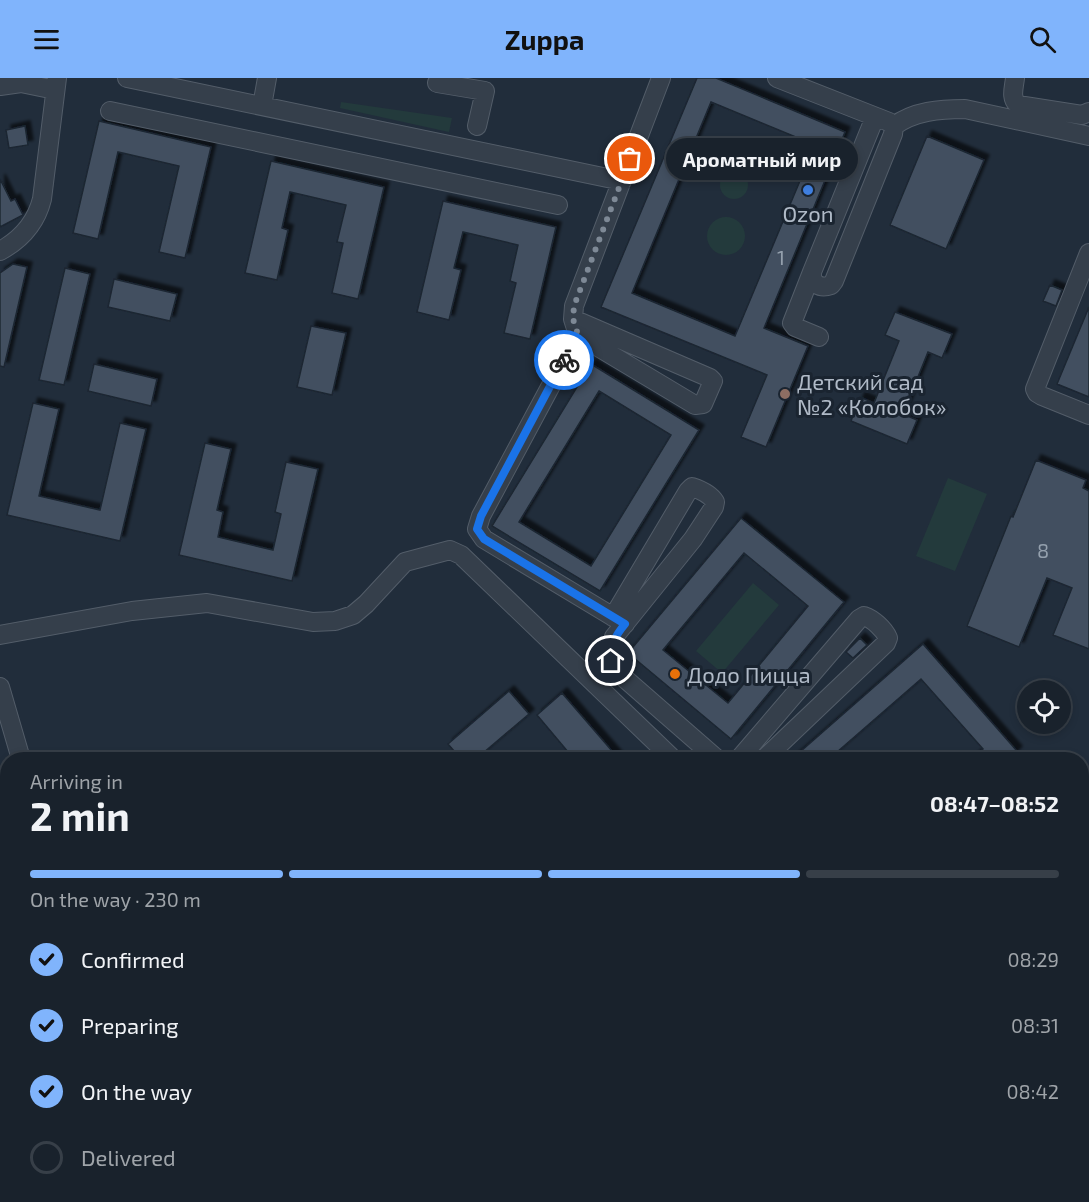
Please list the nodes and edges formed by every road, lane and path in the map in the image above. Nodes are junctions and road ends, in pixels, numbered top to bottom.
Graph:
1 (128, 78) edge
2 (267, 78) edge
3 (661, 78) edge
4 (777, 78) edge
5 (1015, 78) edge
6 (437, 83) dead end
7 (56, 84) edge
8 (0, 86) edge
9 (262, 106) junction
10 (110, 111) dead end
11 (1089, 112) edge
12 (875, 117) junction
13 (477, 126) dead end
14 (894, 126) junction
15 (1089, 136) edge
16 (622, 181) junction
17 (558, 205) dead end
18 (0, 251) edge
19 (1089, 253) edge
20 (812, 272) junction
21 (576, 327) junction
22 (819, 337) dead end
23 (1089, 415) edge
24 (619, 620) junction
25 (0, 635) edge
26 (611, 661) junction
27 (585, 672) junction
28 (0, 687) edge
29 (19, 752) edge
30 (667, 752) edge
31 (709, 752) edge
32 (745, 752) edge
33 (771, 752) edge

1 - 9 street
2 - 9 street
3 - 16 street
4 - 12 street
5 - 11 street
6 - 13 street
7 - 8 street
7 - 18 street
9 - 16 street
10 - 17 street
12 - 14 street
12 - 20 street
14 - 15 street
14 - 20 street
16 - 21 street
19 - 23 street
20 - 22 street
21 - 21 street
21 - 24 street
24 - 24 street
24 - 26 street
25 - 27 street
26 - 27 street
26 - 31 street
27 - 30 street
28 - 29 street
32 - 33 street

